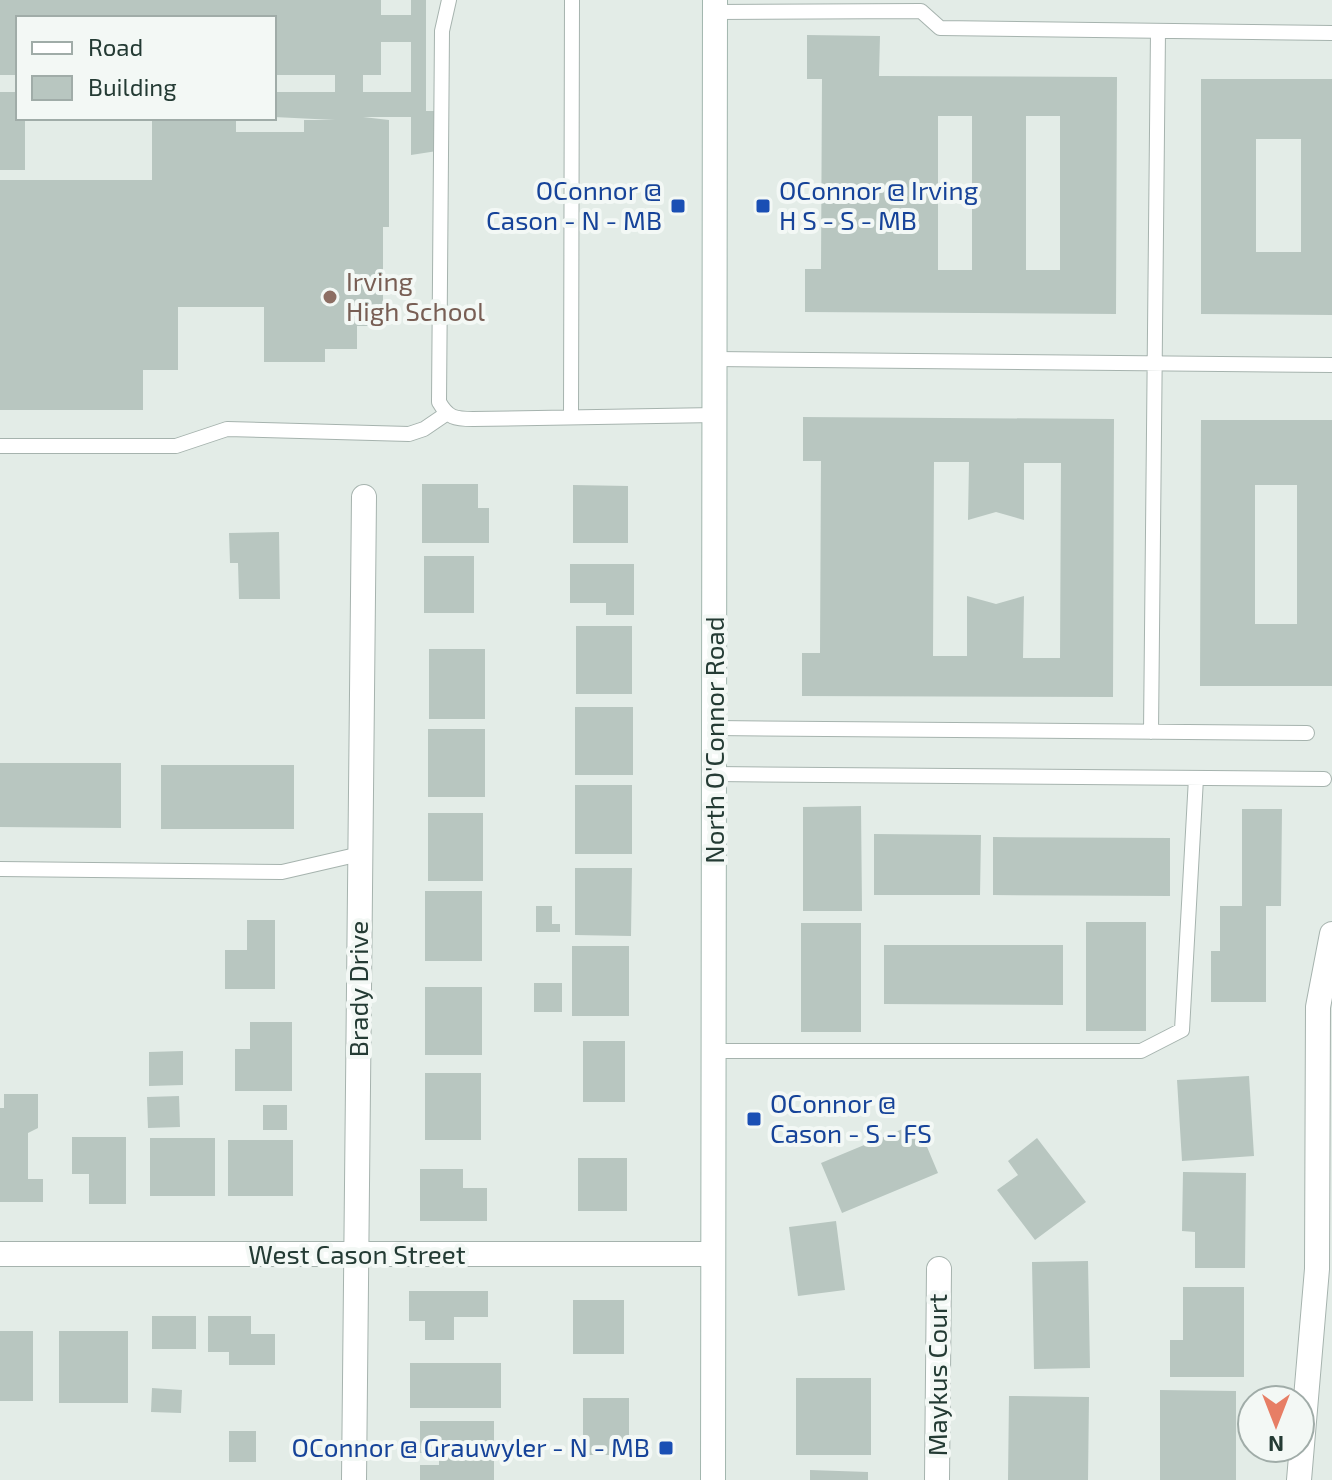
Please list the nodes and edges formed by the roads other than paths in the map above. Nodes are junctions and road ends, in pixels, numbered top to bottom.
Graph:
1 (449, 0) edge
2 (572, 0) edge
3 (715, 6) edge
4 (1158, 31) junction
5 (1332, 33) edge
6 (715, 359) junction
7 (1154, 363) junction
8 (1332, 365) edge
9 (446, 414) junction
10 (716, 415) junction
11 (571, 417) junction
12 (0, 446) edge
13 (364, 497) dead end
14 (715, 728) junction
15 (1151, 732) junction
16 (1307, 733) dead end
17 (715, 774) junction
18 (1196, 778) junction
19 (1324, 779) dead end
20 (360, 854) junction
21 (0, 869) edge
22 (1332, 934) edge
23 (714, 1051) junction
24 (0, 1254) edge
25 (713, 1254) junction
26 (356, 1256) junction
27 (939, 1269) dead end
28 (354, 1480) edge
29 (713, 1480) edge
30 (937, 1480) edge
31 (1299, 1480) edge

1 - 9 lane
2 - 11 lane
3 - 4 lane
3 - 6 street, North O'Connor Road
4 - 5 lane
4 - 7 lane
6 - 7 lane
6 - 10 street, North O'Connor Road
7 - 8 lane
7 - 15 lane
9 - 11 lane
9 - 12 lane
10 - 11 lane
10 - 14 street, North O'Connor Road
13 - 20 street, Brady Drive
14 - 15 lane
14 - 17 street, North O'Connor Road
15 - 16 lane
17 - 18 lane
17 - 23 street, North O'Connor Road
18 - 19 lane
18 - 23 lane
20 - 21 lane
20 - 26 street, Brady Drive
22 - 31 street
23 - 25 street, North O'Connor Road
24 - 26 street, West Cason Street
25 - 26 street, West Cason Street
25 - 29 street, North O'Connor Road
26 - 28 street, Brady Drive
27 - 30 street, Maykus Court

